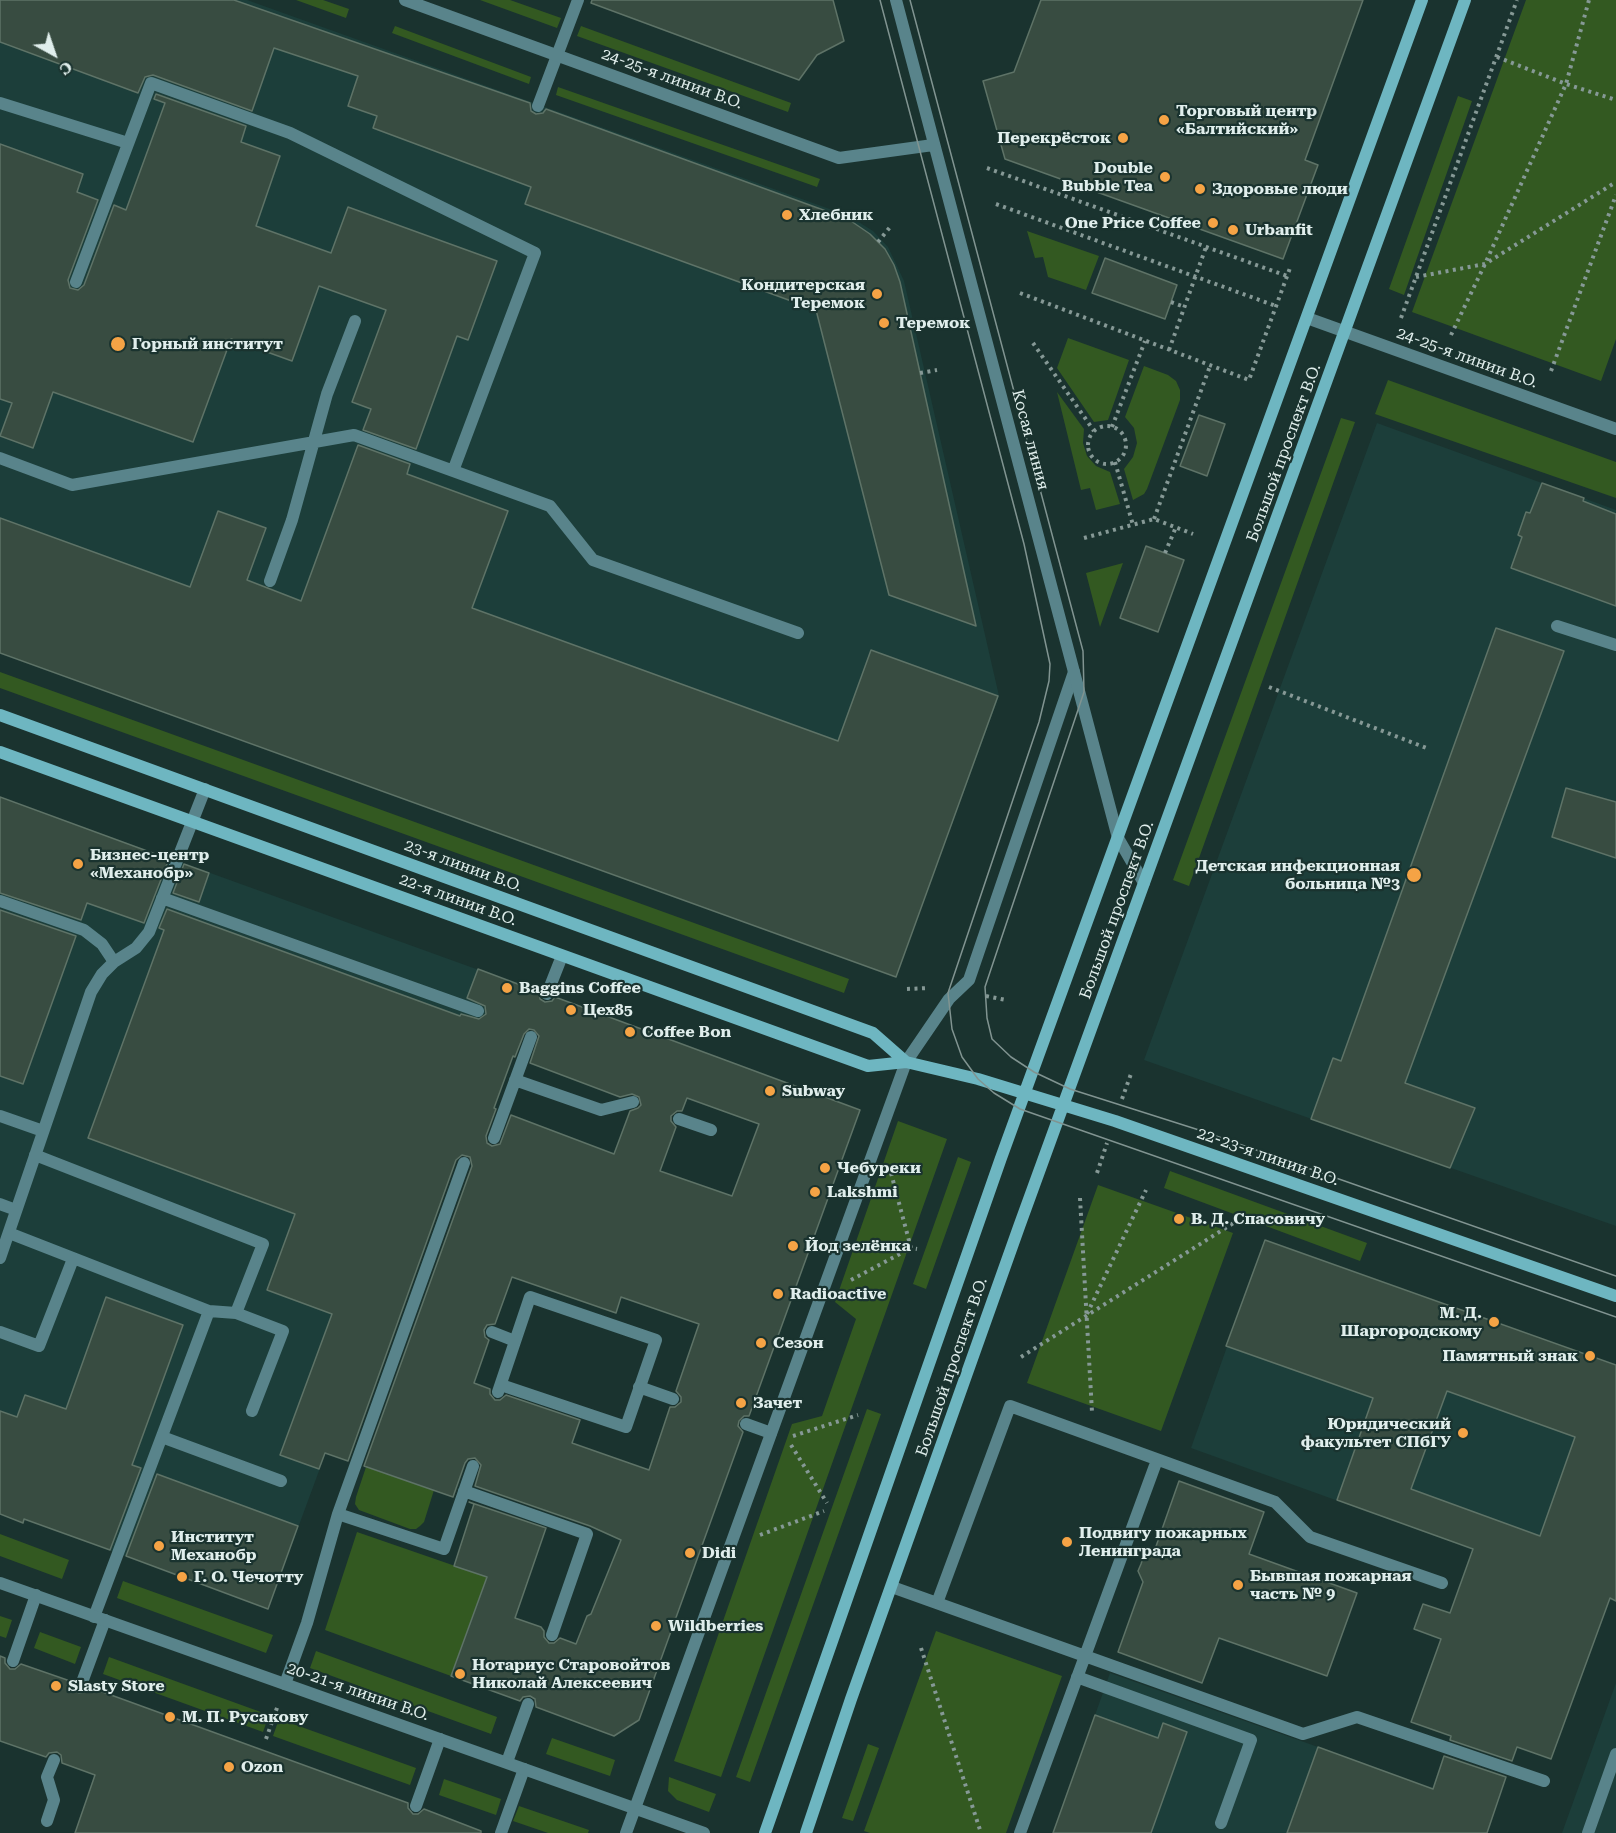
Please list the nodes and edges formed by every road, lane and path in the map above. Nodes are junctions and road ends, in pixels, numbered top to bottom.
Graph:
1 (405, 0) edge
2 (578, 0) edge
3 (896, 0) edge
4 (1422, 0) edge
5 (1465, 0) edge
6 (1517, 0) edge
7 (1589, 0) edge
8 (557, 55) junction
9 (1497, 57) junction
10 (1566, 84) junction
11 (1616, 100) edge
12 (0, 103) edge
13 (538, 106) dead end
14 (128, 142) junction
15 (933, 146) junction
16 (987, 168) dead end
17 (1616, 182) edge
18 (1616, 195) edge
19 (996, 204) dead end
20 (891, 226) dead end
21 (878, 242) dead end
22 (1206, 247) junction
23 (1485, 264) junction
24 (1290, 268) dead end
25 (1287, 276) junction
26 (1196, 277) junction
27 (1415, 277) junction
28 (76, 282) dead end
29 (1020, 293) dead end
30 (1171, 302) dead end
31 (1276, 306) junction
32 (1185, 307) junction
33 (1307, 318) junction
34 (1401, 318) dead end
35 (355, 321) dead end
36 (1344, 332) junction
37 (1451, 335) dead end
38 (1144, 341) junction
39 (1033, 343) dead end
40 (1169, 350) junction
41 (1210, 366) junction
42 (937, 370) dead end
43 (1551, 371) dead end
44 (920, 373) dead end
45 (1112, 427) junction
46 (1616, 429) edge
47 (1094, 431) junction
48 (314, 443) junction
49 (0, 458) edge
50 (1115, 462) junction
51 (453, 471) junction
52 (1154, 519) junction
53 (1133, 525) junction
54 (1176, 527) junction
55 (1193, 534) dead end
56 (1084, 538) dead end
57 (1165, 553) dead end
58 (270, 581) dead end
59 (1557, 626) dead end
60 (798, 633) dead end
61 (1616, 645) edge
62 (1074, 672) junction
63 (1269, 687) dead end
64 (0, 715) edge
65 (1429, 749) dead end
66 (0, 752) edge
67 (205, 789) junction
68 (192, 822) junction
69 (1118, 838) junction
70 (1144, 883) junction
71 (162, 898) junction
72 (0, 900) edge
73 (562, 956) junction
74 (114, 962) junction
75 (547, 994) dead end
76 (478, 1011) dead end
77 (531, 1037) dead end
78 (906, 1062) junction
79 (515, 1080) junction
80 (1025, 1094) junction
81 (633, 1102) dead end
82 (1064, 1106) junction
83 (0, 1116) edge
84 (679, 1119) dead end
85 (711, 1130) dead end
86 (43, 1131) junction
87 (494, 1138) dead end
88 (35, 1155) junction
89 (464, 1163) dead end
90 (890, 1167) dead end
91 (1146, 1190) dead end
92 (1080, 1198) dead end
93 (0, 1204) edge
94 (16, 1210) junction
95 (1235, 1222) dead end
96 (9, 1233) junction
97 (911, 1248) junction
98 (917, 1250) dead end
99 (0, 1258) edge
100 (73, 1259) junction
101 (850, 1281) dead end
102 (1616, 1296) edge
103 (209, 1311) junction
104 (236, 1313) junction
105 (1086, 1316) junction
106 (0, 1332) edge
107 (492, 1332) dead end
108 (515, 1341) junction
109 (1022, 1357) dead end
110 (639, 1387) junction
111 (673, 1399) dead end
112 (252, 1411) dead end
113 (1092, 1412) dead end
114 (858, 1415) dead end
115 (746, 1424) dead end
116 (771, 1433) junction
117 (162, 1437) junction
118 (1157, 1460) junction
119 (472, 1466) dead end
120 (280, 1481) dead end
121 (464, 1491) junction
122 (827, 1503) dead end
123 (824, 1511) dead end
124 (338, 1514) junction
125 (735, 1532) junction
126 (0, 1583) edge
127 (1442, 1583) dead end
128 (892, 1587) junction
129 (36, 1595) junction
130 (937, 1603) junction
131 (100, 1618) junction
132 (552, 1635) dead end
133 (921, 1648) dead end
134 (1084, 1657) junction
135 (13, 1661) dead end
136 (1077, 1677) junction
137 (81, 1684) dead end
138 (285, 1684) junction
139 (528, 1704) dead end
140 (266, 1739) dead end
141 (440, 1739) junction
142 (1616, 1754) edge
143 (54, 1760) dead end
144 (507, 1762) junction
145 (524, 1768) junction
146 (1544, 1781) dead end
147 (416, 1806) dead end
148 (635, 1808) junction
149 (47, 1821) dead end
150 (1221, 1823) dead end
151 (501, 1833) edge
152 (626, 1833) edge
153 (704, 1833) edge
154 (765, 1833) edge
155 (806, 1833) edge
156 (981, 1833) edge
157 (1020, 1833) edge
158 (1588, 1833) edge

1 - 8 street, 24-25-я линии В.О.
2 - 8 street
3 - 15 street, Косая линия
4 - 33 main road, Большой проспект В.О.
5 - 36 main road, Большой проспект В.О.
6 - 9 path
7 - 10 path
8 - 13 street
8 - 15 street, 24-25-я линии В.О.
9 - 10 path
9 - 27 path
10 - 11 path
10 - 23 path
12 - 14 street
14 - 28 street
14 - 51 street
15 - 62 street, Косая линия
16 - 22 path
17 - 23 path
18 - 43 path
19 - 26 path
20 - 21 path
22 - 25 path
22 - 26 path
23 - 27 path
23 - 37 path
24 - 25 path
25 - 31 path
26 - 31 path
26 - 32 path
27 - 34 path
29 - 38 path
30 - 32 path
31 - 41 path
32 - 40 path
33 - 36 street, 24-25-я линии В.О.
33 - 69 main road, Большой проспект В.О.
35 - 48 street
36 - 46 street, 24-25-я линии В.О.
36 - 70 main road, Большой проспект В.О.
38 - 40 path
38 - 45 path
39 - 47 path
40 - 41 path
41 - 52 path
42 - 44 path
45 - 47 path
45 - 50 path
47 - 50 path
48 - 49 street
48 - 51 street
48 - 58 street
50 - 53 path
51 - 60 street
52 - 53 path
52 - 54 path
53 - 56 path
54 - 55 path
54 - 57 path
59 - 61 street
62 - 69 street, Косая линия
62 - 78 street
63 - 65 path
64 - 67 main road, 23-я линии В.О.
66 - 68 main road, 22-я линии В.О.
67 - 68 street
67 - 78 main road, 23-я линии В.О.
68 - 71 street
68 - 73 main road, 22-я линии В.О.
69 - 70 street, Косая линия
69 - 80 main road, Большой проспект В.О.
70 - 82 main road, Большой проспект В.О.
71 - 74 street
71 - 76 street
72 - 74 street
73 - 75 street
73 - 78 main road, 22-я линии В.О.
74 - 86 street
77 - 79 street
78 - 80 main road, 22-23-я линии В.О.
78 - 116 street
79 - 81 street
79 - 87 street
80 - 82 main road, 22-23-я линии В.О.
80 - 154 main road, Большой проспект В.О.
82 - 102 main road, 22-23-я линии В.О.
82 - 128 main road, Большой проспект В.О.
83 - 86 street
84 - 85 street
86 - 88 street
88 - 94 street
88 - 104 street
89 - 124 street
90 - 97 path
91 - 105 path
92 - 105 path
93 - 94 street
94 - 96 street
95 - 105 path
96 - 99 street
96 - 100 street
97 - 98 path
97 - 101 path
100 - 103 street
100 - 106 street
103 - 104 street
103 - 117 street
104 - 112 street
105 - 109 path
105 - 113 path
107 - 108 street
108 - 110 street
108 - 110 street
110 - 111 street
114 - 122 path
115 - 116 street
116 - 125 street
117 - 120 street
117 - 131 street
118 - 127 street
118 - 130 street
118 - 134 street
119 - 121 street
121 - 124 street
121 - 132 street
123 - 125 path
124 - 138 street
125 - 148 street
126 - 129 street, 20-21-я линии В.О.
128 - 130 street
128 - 155 main road, Большой проспект В.О.
129 - 131 street, 20-21-я линии В.О.
129 - 135 street
130 - 134 street
131 - 137 street
131 - 138 street, 20-21-я линии В.О.
133 - 156 path
134 - 136 street
134 - 146 street
136 - 150 street
136 - 157 street
138 - 140 path
138 - 141 street, 20-21-я линии В.О.
139 - 144 street
141 - 144 street, 20-21-я линии В.О.
141 - 147 street
142 - 158 street
143 - 149 street
144 - 145 street, 20-21-я линии В.О.
145 - 148 street, 20-21-я линии В.О.
145 - 151 street
148 - 152 street
148 - 153 street, 20-21-я линии В.О.

